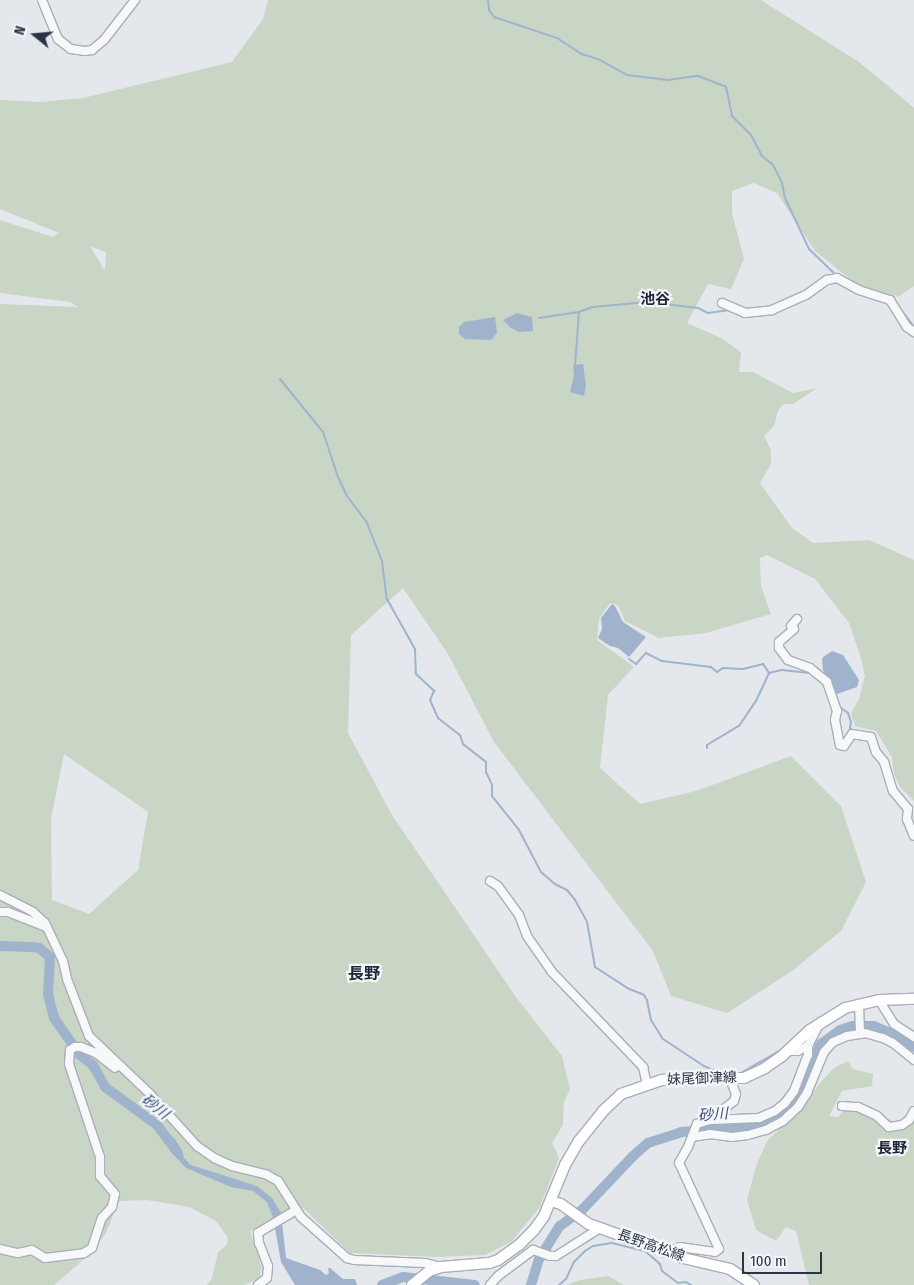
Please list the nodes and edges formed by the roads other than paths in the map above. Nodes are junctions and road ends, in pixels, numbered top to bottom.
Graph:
1 (42, 0) edge
2 (135, 0) edge
3 (722, 303) dead end
4 (914, 332) edge
5 (797, 619) dead end
6 (914, 836) edge
7 (490, 881) dead end
8 (0, 895) edge
9 (0, 912) edge
10 (48, 928) junction
11 (914, 999) edge
12 (879, 1000) junction
13 (859, 1004) junction
14 (820, 1022) junction
15 (860, 1034) junction
16 (914, 1037) edge
17 (808, 1046) junction
18 (787, 1051) junction
19 (914, 1060) edge
20 (124, 1071) junction
21 (730, 1079) junction
22 (647, 1084) junction
23 (842, 1106) dead end
24 (914, 1111) edge
25 (709, 1120) junction
26 (692, 1137) junction
27 (551, 1201) junction
28 (296, 1210) junction
29 (600, 1228) junction
30 (0, 1249) edge
31 (669, 1252) junction
32 (441, 1267) junction
33 (413, 1284) edge
34 (258, 1285) edge
35 (490, 1285) edge
36 (754, 1285) edge

1 - 2 street
3 - 4 street
5 - 6 street
7 - 22 street
8 - 10 street
9 - 10 street
10 - 20 street
11 - 12 main road, 妹尾御津線
12 - 13 main road, 妹尾御津線
12 - 16 street
13 - 14 main road, 妹尾御津線
13 - 15 street
14 - 17 street
14 - 18 main road, 妹尾御津線
15 - 19 street
15 - 26 street
17 - 18 street
17 - 25 street
18 - 21 main road, 妹尾御津線
20 - 28 street
20 - 30 street
21 - 22 main road, 妹尾御津線
21 - 25 street
22 - 27 main road, 妹尾御津線
23 - 24 street
25 - 26 street
26 - 31 street
27 - 29 main road, 長野高松線
27 - 32 main road, 妹尾御津線
28 - 32 street
28 - 34 street
29 - 31 main road, 長野高松線
29 - 35 street
31 - 36 main road, 長野高松線
32 - 33 main road, 妹尾御津線

